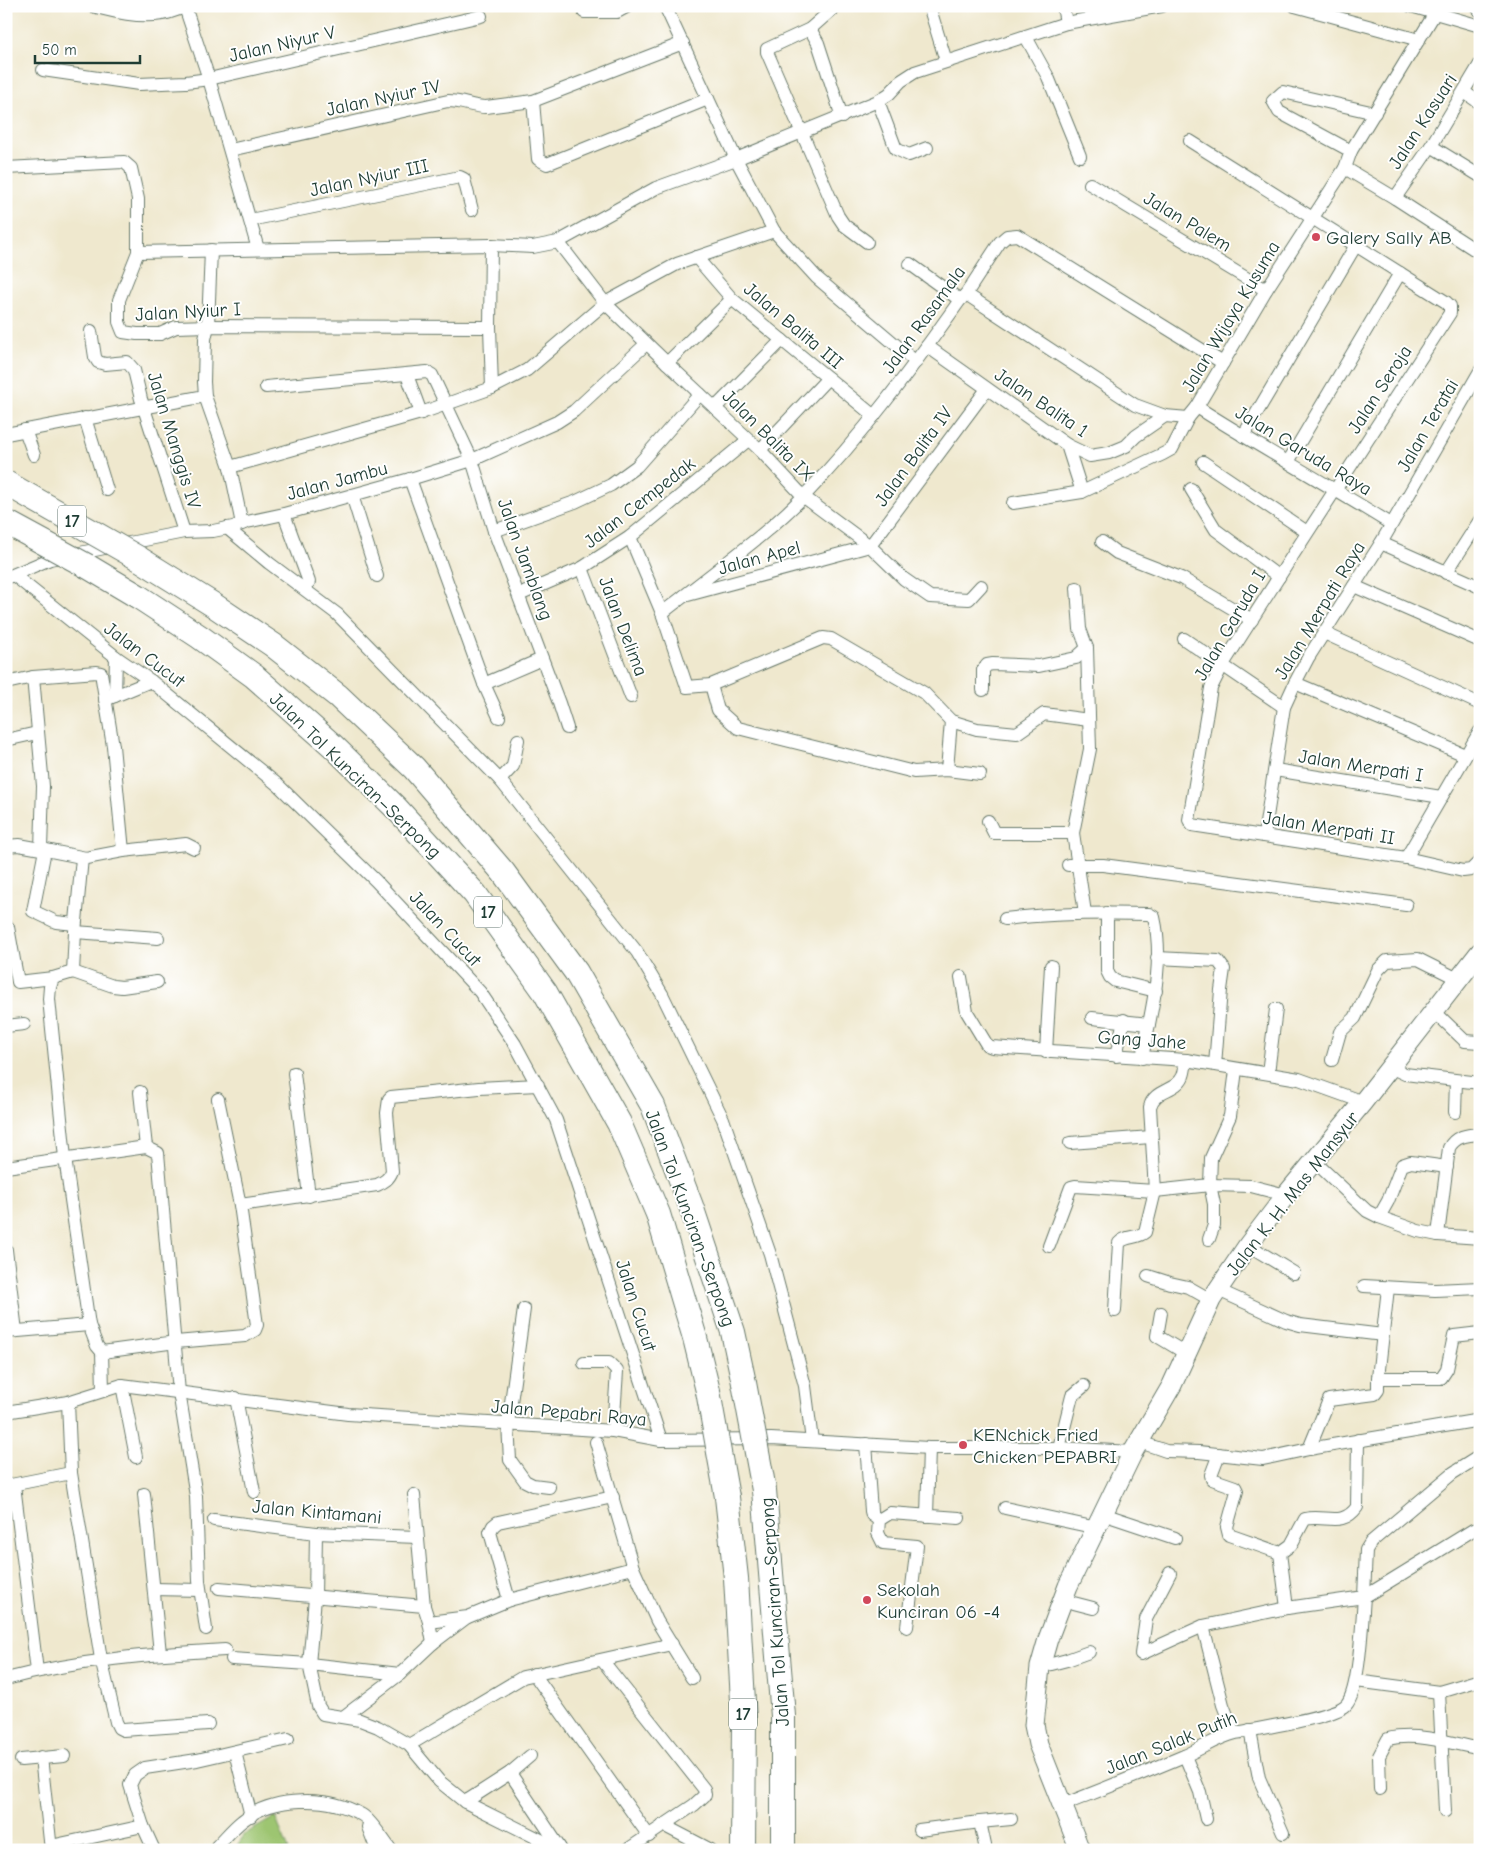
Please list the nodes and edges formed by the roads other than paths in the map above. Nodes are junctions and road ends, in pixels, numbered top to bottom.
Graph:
1 (92, 6) edge
2 (628, 6) edge
3 (665, 6) edge
4 (836, 6) edge
5 (1064, 6) edge
6 (1162, 6) edge
7 (1295, 6) edge
8 (1411, 6) edge
9 (1476, 6) edge
10 (187, 7) edge
11 (932, 7) edge
12 (1480, 11) edge
13 (584, 12) dead end
14 (1436, 13) junction
15 (481, 16) dead end
16 (1066, 23) junction
17 (1480, 26) edge
18 (810, 29) junction
19 (1026, 37) junction
20 (1419, 40) junction
21 (683, 43) junction
22 (946, 61) junction
23 (1480, 64) edge
24 (42, 70) dead end
25 (209, 79) junction
26 (1464, 92) junction
27 (708, 99) junction
28 (533, 101) junction
29 (878, 101) junction
30 (1480, 103) edge
31 (1375, 113) junction
32 (842, 117) junction
33 (801, 131) junction
34 (1190, 141) dead end
35 (1431, 146) junction
36 (927, 148) dead end
37 (230, 150) junction
38 (1351, 151) junction
39 (1080, 156) dead end
40 (736, 159) junction
41 (6, 168) edge
42 (1345, 168) junction
43 (1480, 176) edge
44 (1090, 184) dead end
45 (1395, 198) junction
46 (472, 210) dead end
47 (1312, 217) junction
48 (250, 220) junction
49 (774, 230) junction
50 (558, 242) junction
51 (867, 242) dead end
52 (491, 245) junction
53 (1356, 246) junction
54 (258, 249) junction
55 (211, 250) junction
56 (138, 252) junction
57 (1480, 253) edge
58 (696, 257) junction
59 (910, 264) dead end
60 (1400, 273) junction
61 (1266, 290) junction
62 (963, 297) junction
63 (732, 299) junction
64 (605, 302) junction
65 (208, 326) junction
66 (490, 327) junction
67 (91, 331) dead end
68 (782, 340) junction
69 (646, 344) junction
70 (927, 346) junction
71 (916, 362) junction
72 (1223, 362) junction
73 (667, 363) junction
74 (1480, 371) edge
75 (407, 375) junction
76 (828, 378) junction
77 (266, 387) dead end
78 (492, 388) junction
79 (987, 389) junction
80 (700, 394) junction
81 (205, 396) junction
82 (445, 405) junction
83 (1197, 407) junction
84 (144, 408) junction
85 (715, 408) junction
86 (421, 413) junction
87 (874, 416) junction
88 (1165, 416) junction
89 (85, 418) junction
90 (1188, 418) junction
91 (25, 430) junction
92 (6, 434) edge
93 (1243, 436) junction
94 (748, 440) junction
95 (1067, 445) junction
96 (760, 450) junction
97 (34, 455) dead end
98 (472, 460) junction
99 (1203, 462) dead end
100 (1288, 462) junction
101 (230, 467) junction
102 (410, 479) junction
103 (6, 483) edge
104 (1191, 489) dead end
105 (107, 490) dead end
106 (1335, 490) junction
107 (1082, 492) junction
108 (352, 495) junction
109 (804, 496) junction
110 (1013, 503) dead end
111 (284, 514) junction
112 (1480, 520) edge
113 (6, 522) edge
114 (242, 524) junction
115 (1391, 524) junction
116 (228, 528) junction
117 (184, 532) junction
118 (494, 532) junction
119 (1307, 532) junction
120 (630, 537) junction
121 (1102, 542) dead end
122 (1381, 543) junction
123 (870, 546) junction
124 (582, 568) junction
125 (1446, 573) junction
126 (378, 576) dead end
127 (10, 577) edge
128 (1279, 577) junction
129 (309, 582) dead end
130 (982, 586) dead end
131 (1354, 586) junction
132 (1480, 586) edge
133 (1077, 588) dead end
134 (518, 595) junction
135 (684, 596) junction
136 (662, 613) junction
137 (1252, 620) junction
138 (1324, 632) junction
139 (1184, 639) dead end
140 (1480, 641) edge
141 (1086, 648) junction
142 (116, 657) junction
143 (542, 659) junction
144 (1222, 666) junction
145 (33, 677) junction
146 (151, 681) junction
147 (6, 683) edge
148 (1295, 683) junction
149 (484, 684) junction
150 (711, 685) junction
151 (982, 690) dead end
152 (631, 697) dead end
153 (110, 698) junction
154 (1480, 704) edge
155 (1284, 707) junction
156 (499, 717) dead end
157 (1089, 720) junction
158 (951, 721) junction
159 (567, 728) dead end
160 (1480, 730) edge
161 (37, 733) junction
162 (6, 740) edge
163 (518, 740) dead end
164 (1465, 755) junction
165 (947, 770) junction
166 (1274, 770) junction
167 (980, 774) dead end
168 (500, 780) junction
169 (1441, 797) junction
170 (988, 821) dead end
171 (1190, 823) joint
172 (1073, 833) junction
173 (1264, 836) junction
174 (6, 846) edge
175 (194, 848) dead end
176 (43, 849) junction
177 (123, 851) junction
178 (82, 858) junction
179 (1406, 858) junction
180 (1480, 861) edge
181 (1073, 865) junction
182 (1406, 905) dead end
183 (1085, 913) junction
184 (1107, 913) junction
185 (1004, 918) dead end
186 (8, 927) dead end
187 (75, 928) junction
188 (158, 938) dead end
189 (1478, 956) edge
190 (1157, 958) junction
191 (1051, 966) dead end
192 (73, 972) junction
193 (962, 977) dead end
194 (53, 978) junction
195 (1458, 979) junction
196 (157, 982) dead end
197 (1156, 992) junction
198 (1276, 1009) dead end
199 (1434, 1011) junction
200 (1092, 1018) dead end
201 (1124, 1020) junction
202 (24, 1024) dead end
203 (1149, 1024) junction
204 (6, 1026) edge
205 (1480, 1042) edge
206 (1046, 1052) junction
207 (1116, 1056) junction
208 (1142, 1058) junction
209 (1186, 1060) junction
210 (1332, 1060) dead end
211 (1216, 1065) junction
212 (1390, 1067) junction
213 (1236, 1070) junction
214 (294, 1073) dead end
215 (1268, 1073) junction
216 (1456, 1081) junction
217 (1480, 1083) edge
218 (538, 1085) junction
219 (140, 1092) dead end
220 (218, 1099) dead end
221 (1363, 1102) junction
222 (1455, 1112) dead end
223 (1480, 1134) edge
224 (1151, 1137) junction
225 (1070, 1142) dead end
226 (146, 1147) junction
227 (65, 1158) junction
228 (1314, 1161) junction
229 (7, 1164) edge
230 (1447, 1167) junction
231 (1210, 1185) junction
232 (1155, 1191) junction
233 (1286, 1195) junction
234 (309, 1196) junction
235 (240, 1205) junction
236 (1379, 1217) junction
237 (1438, 1235) junction
238 (1480, 1238) edge
239 (1209, 1239) dead end
240 (1248, 1245) junction
241 (1049, 1246) dead end
242 (6, 1250) edge
243 (1294, 1273) dead end
244 (1148, 1276) dead end
245 (1364, 1286) dead end
246 (1388, 1288) junction
247 (1480, 1288) edge
248 (1214, 1295) junction
249 (524, 1309) dead end
250 (1115, 1311) dead end
251 (1161, 1313) dead end
252 (89, 1325) junction
253 (11, 1331) edge
254 (1480, 1333) edge
255 (1383, 1335) junction
256 (176, 1342) junction
257 (102, 1352) junction
258 (1187, 1354) junction
259 (584, 1363) dead end
260 (1378, 1378) junction
261 (122, 1385) junction
262 (1084, 1386) dead end
263 (103, 1390) junction
264 (179, 1392) junction
265 (236, 1398) junction
266 (68, 1402) junction
267 (6, 1412) edge
268 (1480, 1420) edge
269 (508, 1424) junction
270 (613, 1431) junction
271 (662, 1440) junction
272 (1358, 1440) junction
273 (812, 1441) junction
274 (596, 1442) dead end
275 (866, 1444) junction
276 (1137, 1447) junction
277 (929, 1448) junction
278 (1059, 1448) junction
279 (1309, 1449) junction
280 (1219, 1454) junction
281 (1480, 1456) edge
282 (136, 1457) dead end
283 (71, 1473) junction
284 (10, 1485) edge
285 (549, 1486) dead end
286 (254, 1492) dead end
287 (144, 1494) dead end
288 (414, 1495) dead end
289 (613, 1497) junction
290 (1005, 1508) dead end
291 (927, 1516) junction
292 (959, 1518) dead end
293 (214, 1520) dead end
294 (879, 1520) junction
295 (1100, 1521) junction
296 (1480, 1528) edge
297 (316, 1533) junction
298 (417, 1537) junction
299 (1176, 1538) dead end
300 (1280, 1553) junction
301 (633, 1568) junction
302 (1170, 1573) dead end
303 (218, 1588) dead end
304 (154, 1589) junction
305 (200, 1590) junction
306 (1364, 1597) junction
307 (315, 1598) junction
308 (509, 1600) junction
309 (1062, 1600) junction
310 (424, 1606) junction
311 (1093, 1608) dead end
312 (1287, 1608) junction
313 (468, 1616) junction
314 (429, 1622) junction
315 (1203, 1626) junction
316 (907, 1627) dead end
317 (206, 1629) dead end
318 (433, 1643) junction
319 (672, 1644) junction
320 (1089, 1652) dead end
321 (160, 1653) junction
322 (101, 1659) junction
323 (602, 1660) junction
324 (309, 1664) junction
325 (1040, 1667) junction
326 (36, 1671) junction
327 (400, 1674) junction
328 (534, 1674) junction
329 (692, 1678) dead end
330 (6, 1679) edge
331 (1480, 1680) edge
332 (1356, 1681) junction
333 (1439, 1692) junction
334 (344, 1717) junction
335 (208, 1724) dead end
336 (1250, 1730) junction
337 (1234, 1734) junction
338 (288, 1739) dead end
339 (1440, 1741) junction
340 (409, 1745) junction
341 (1480, 1749) edge
342 (235, 1752) junction
343 (64, 1756) dead end
344 (530, 1756) dead end
345 (1185, 1756) junction
346 (41, 1758) junction
347 (21, 1760) dead end
348 (510, 1774) junction
349 (1380, 1788) dead end
350 (465, 1802) junction
351 (1063, 1805) junction
352 (1446, 1811) dead end
353 (250, 1816) junction
354 (363, 1816) junction
355 (1011, 1819) dead end
356 (1206, 1819) dead end
357 (980, 1822) junction
358 (663, 1825) junction
359 (143, 1826) junction
360 (919, 1830) dead end
361 (1284, 1833) dead end
362 (649, 1836) junction
363 (51, 1848) edge
364 (154, 1850) edge
365 (216, 1850) edge
366 (377, 1850) edge
367 (392, 1850) edge
368 (561, 1850) edge
369 (627, 1850) edge
370 (711, 1850) edge
371 (743, 1850) edge
372 (783, 1850) edge
373 (986, 1850) edge
374 (1080, 1850) edge

1 - 10 street
2 - 13 street
3 - 21 street
4 - 18 street
5 - 16 street
6 - 16 street
7 - 20 street
8 - 14 street
9 - 12 street
10 - 25 street
11 - 22 street
14 - 17 street
14 - 20 street, Jalan Wijaya Kusuma
15 - 25 street, Jalan Niyur V
16 - 19 street
18 - 32 street
18 - 33 street
19 - 22 street
19 - 39 street
20 - 31 street, Jalan Wijaya Kusuma
21 - 27 street
21 - 28 street, Jalan Nyiur IV
22 - 29 street
23 - 26 street, Jalan Kasuari
24 - 25 street, Jalan Niyur V
25 - 37 street
26 - 30 street
26 - 35 street, Jalan Kasuari
27 - 28 street
27 - 40 street
28 - 37 street, Jalan Nyiur IV
29 - 32 street
29 - 36 street
31 - 38 street, Jalan Wijaya Kusuma
31 - 38 street
32 - 33 street
33 - 40 street
33 - 51 street
34 - 47 street
35 - 43 street
35 - 45 street, Jalan Kasuari
37 - 48 street
38 - 42 street, Jalan Wijaya Kusuma
40 - 49 street
40 - 50 street
41 - 56 street, Jalan Nyiur I
42 - 45 street
42 - 47 street, Jalan Wijaya Kusuma
44 - 61 street, Jalan Palem
45 - 57 street
46 - 48 street, Jalan Nyiur III
47 - 53 street
47 - 61 street, Jalan Wijaya Kusuma
48 - 54 street
49 - 58 street
49 - 71 street
50 - 52 street
50 - 64 street, Jalan Balita IX
52 - 54 street
52 - 66 street
53 - 60 street
53 - 93 street
54 - 55 street
55 - 56 street
55 - 65 street
56 - 65 street, Jalan Nyiur I
58 - 63 street, Jalan Balita III
58 - 64 street
59 - 62 street, Jalan Wijaya Kusuma
60 - 100 street
60 - 106 street, Jalan Seroja
61 - 72 street, Jalan Wijaya Kusuma
62 - 70 street, Jalan Rasamala
62 - 72 street, Jalan Rasamala
62 - 88 street, Jalan Wijaya Kusuma
63 - 68 street, Jalan Balita III
63 - 73 street
64 - 69 street, Jalan Balita IX
64 - 78 street
65 - 66 street, Jalan Nyiur I
65 - 81 street
66 - 78 street
67 - 84 street, Jalan Manggis IV
68 - 76 street, Jalan Balita III
68 - 85 street
69 - 73 street, Jalan Balita IX
69 - 98 street, Jalan Jambu
70 - 71 street, Jalan Rasamala
70 - 79 street, Jalan Balita 1
71 - 87 street, Jalan Rasamala
72 - 83 street, Jalan Wijaya Kusuma
73 - 80 street, Jalan Balita IX
74 - 115 street, Jalan Teratai
75 - 77 street, Jalan Jamblang
75 - 82 street, Jalan Jamblang
75 - 86 street
76 - 87 street, Jalan Balita III
76 - 96 street
78 - 82 street
79 - 95 street, Jalan Balita 1
79 - 123 street, Jalan Balita IV
80 - 85 street, Jalan Balita IX
80 - 118 street
81 - 84 street
81 - 101 street
82 - 86 street
82 - 98 street, Jalan Jamblang
83 - 90 street, Jalan Wijaya Kusuma
83 - 93 street, Jalan Garuda Raya
84 - 89 street
84 - 117 street, Jalan Manggis IV
85 - 94 street, Jalan Balita IX
86 - 101 street
87 - 109 street, Jalan Rasamala
88 - 90 street, Jalan Wijaya Kusuma
88 - 95 street, Jalan Balita 1
89 - 91 street
89 - 105 street
90 - 107 street
91 - 92 street
91 - 97 street
93 - 100 street, Jalan Garuda Raya
94 - 96 street, Jalan Balita IX
94 - 120 street, Jalan Cempedak
95 - 107 street
96 - 109 street, Jalan Balita IX
98 - 102 street, Jalan Jambu
98 - 118 street, Jalan Jamblang
99 - 119 street
100 - 106 street, Jalan Garuda Raya
101 - 114 street
102 - 108 street, Jalan Jambu
102 - 149 street
103 - 372 highway, Jalan Tol Kunciran–Serpong / 17, bridge
104 - 128 street
106 - 115 street, Jalan Garuda Raya
106 - 119 street, Jalan Garuda I
107 - 110 street
108 - 111 street, Jalan Jambu
108 - 126 street
109 - 123 street, Jalan Balita IX
109 - 135 street, Jalan Rasamala
111 - 114 street, Jalan Jambu
111 - 129 street
112 - 125 street
113 - 371 highway, Jalan Tol Kunciran–Serpong / 17, bridge
114 - 116 street, Jalan Jambu
115 - 122 street, Jalan Merpati Raya
116 - 117 street, Jalan Jambu
116 - 168 street
117 - 127 street, Jalan Jambu
118 - 134 street, Jalan Jamblang
119 - 128 street, Jalan Garuda I
120 - 124 street, Jalan Cempedak
120 - 136 street
121 - 137 street
122 - 125 street
122 - 131 street, Jalan Merpati Raya
123 - 130 street, Jalan Balita IX
123 - 135 street, Jalan Apel
124 - 134 street, Jalan Cempedak
124 - 152 street, Jalan Delima
125 - 132 street
127 - 142 street, Jalan Cucut
128 - 137 street, Jalan Garuda I
131 - 138 street, Jalan Merpati Raya
131 - 140 street
133 - 141 street
134 - 143 street, Jalan Jamblang
135 - 136 street, Jalan Apel
136 - 150 street
137 - 144 street, Jalan Garuda I
138 - 148 street, Jalan Merpati Raya
138 - 154 street
139 - 144 street
141 - 151 street
141 - 157 street
142 - 146 street, Jalan Cucut
142 - 153 street
143 - 149 street
143 - 159 street, Jalan Jamblang
144 - 155 street
144 - 171 street, Jalan Garuda I
145 - 147 street
145 - 153 street
145 - 161 street
146 - 153 street
146 - 218 street, Jalan Cucut
148 - 155 street, Jalan Merpati Raya
148 - 164 street
149 - 156 street
150 - 158 street
150 - 165 street
153 - 177 street
155 - 166 street, Jalan Merpati Raya
157 - 158 street
157 - 172 street
158 - 165 street
160 - 164 street
161 - 162 street
161 - 176 street
163 - 168 street
164 - 169 street
165 - 167 street
166 - 169 street, Jalan Merpati I
166 - 173 street, Jalan Merpati Raya
168 - 273 street
169 - 179 street
170 - 172 street
171 - 173 street, Jalan Merpati II
172 - 181 street
173 - 179 street, Jalan Merpati II
174 - 176 street
175 - 177 street
176 - 178 street
176 - 187 street
177 - 178 street
178 - 187 street
179 - 180 street, Jalan Merpati II
181 - 182 street
181 - 183 street
183 - 184 street
183 - 185 street
184 - 190 street
184 - 197 street
186 - 194 street
187 - 188 street
187 - 192 street
189 - 195 street, Jalan K. H. Mas Mansyur
190 - 197 street
190 - 211 street
191 - 206 street
192 - 194 street
192 - 196 street
193 - 206 street, Gang Jahe
194 - 227 street
195 - 199 street, Jalan K. H. Mas Mansyur
195 - 210 street
197 - 203 street
198 - 215 street
199 - 205 street
199 - 212 street, Jalan K. H. Mas Mansyur
200 - 201 street
201 - 203 street
201 - 207 street
202 - 204 street
203 - 208 street
206 - 207 street, Gang Jahe
207 - 208 street, Gang Jahe
208 - 209 street, Gang Jahe
209 - 211 street, Gang Jahe
209 - 224 street
211 - 213 street, Gang Jahe
212 - 216 street
212 - 221 street, Jalan K. H. Mas Mansyur
213 - 215 street, Gang Jahe
213 - 231 street
214 - 234 street
215 - 221 street, Gang Jahe
216 - 217 street
216 - 222 street
218 - 234 street
218 - 271 street, Jalan Cucut
219 - 226 street
220 - 235 street
221 - 228 street, Jalan K. H. Mas Mansyur
223 - 230 street
224 - 225 street
224 - 232 street
226 - 227 street
226 - 256 street
227 - 229 street
227 - 252 street
228 - 233 street, Jalan K. H. Mas Mansyur
228 - 236 street
230 - 236 street
230 - 237 street
231 - 232 street
231 - 233 street
231 - 239 street
232 - 241 street
232 - 250 street
233 - 240 street, Jalan K. H. Mas Mansyur
234 - 235 street
235 - 256 street
236 - 237 street
237 - 238 street
240 - 243 street
240 - 248 street, Jalan K. H. Mas Mansyur
242 - 253 street
244 - 248 street
245 - 246 street
246 - 247 street
246 - 255 street
248 - 255 street
248 - 258 street, Jalan K. H. Mas Mansyur
249 - 269 street
251 - 258 street
252 - 253 street
252 - 257 street
254 - 260 street
255 - 260 street
256 - 257 street
256 - 264 street
257 - 263 street
258 - 276 street, Jalan K. H. Mas Mansyur
259 - 270 street
260 - 279 street
261 - 263 street, Jalan Pepabri Raya
261 - 264 street, Jalan Pepabri Raya
261 - 282 street
262 - 278 street
263 - 266 street, Jalan Pepabri Raya
264 - 265 street, Jalan Pepabri Raya
264 - 305 street
265 - 269 street, Jalan Pepabri Raya
265 - 286 street
266 - 267 street, Jalan Pepabri Raya
266 - 283 street
268 - 272 street, Jalan Pepabri Raya
269 - 270 street, Jalan Pepabri Raya
269 - 285 street
270 - 271 street, Jalan Pepabri Raya
271 - 273 street, Jalan Pepabri Raya
272 - 279 street, Jalan Pepabri Raya
272 - 300 street
273 - 275 street, Jalan Pepabri Raya
274 - 289 street
275 - 277 street, Jalan Pepabri Raya
275 - 294 street
276 - 278 street, Jalan Pepabri Raya
276 - 280 street, Jalan Pepabri Raya
276 - 295 street, Jalan K. H. Mas Mansyur
277 - 278 street, Jalan Pepabri Raya
277 - 291 street
279 - 280 street, Jalan Pepabri Raya
280 - 300 street
281 - 306 street, Jalan Salak Putih
283 - 284 street
283 - 322 street
284 - 326 street
287 - 304 street
288 - 298 street
289 - 301 street
289 - 308 street
290 - 295 street
291 - 292 street
291 - 294 street
293 - 297 street, Jalan Kintamani
294 - 316 street
295 - 299 street
295 - 309 street, Jalan K. H. Mas Mansyur
296 - 306 street
297 - 298 street, Jalan Kintamani
297 - 307 street
298 - 310 street
300 - 312 street
301 - 308 street
301 - 319 street
302 - 315 street
303 - 307 street
304 - 305 street
304 - 321 street
305 - 317 street
306 - 312 street
306 - 332 street, Jalan Salak Putih
307 - 310 street
307 - 324 street
308 - 313 street
309 - 311 street
309 - 325 street, Jalan K. H. Mas Mansyur
310 - 314 street
312 - 315 street
313 - 314 street
313 - 318 street
314 - 318 street
315 - 337 street
318 - 327 street
319 - 323 street
319 - 329 street
320 - 325 street
321 - 322 street
321 - 324 street
322 - 326 street
322 - 335 street
323 - 328 street
323 - 358 street
324 - 327 street
324 - 334 street
325 - 351 street, Jalan K. H. Mas Mansyur
326 - 330 street
327 - 334 street
328 - 340 street
328 - 362 street
331 - 333 street
332 - 333 street
332 - 336 street, Jalan Salak Putih
333 - 339 street
334 - 340 street
336 - 337 street, Jalan Salak Putih
336 - 361 street
337 - 345 street, Jalan Salak Putih
338 - 342 street
339 - 341 street
339 - 349 street
339 - 352 street
340 - 350 street
342 - 353 street
342 - 359 street
343 - 346 street
344 - 348 street
345 - 351 street, Jalan Salak Putih
345 - 356 street
346 - 347 street
346 - 363 street
348 - 350 street
348 - 368 street
350 - 368 street
351 - 374 street, Jalan K. H. Mas Mansyur
353 - 354 street
353 - 365 street
354 - 366 street
354 - 367 street
355 - 357 street
357 - 360 street
357 - 373 street
358 - 362 street
358 - 370 street
359 - 363 street
359 - 364 street
362 - 369 street

